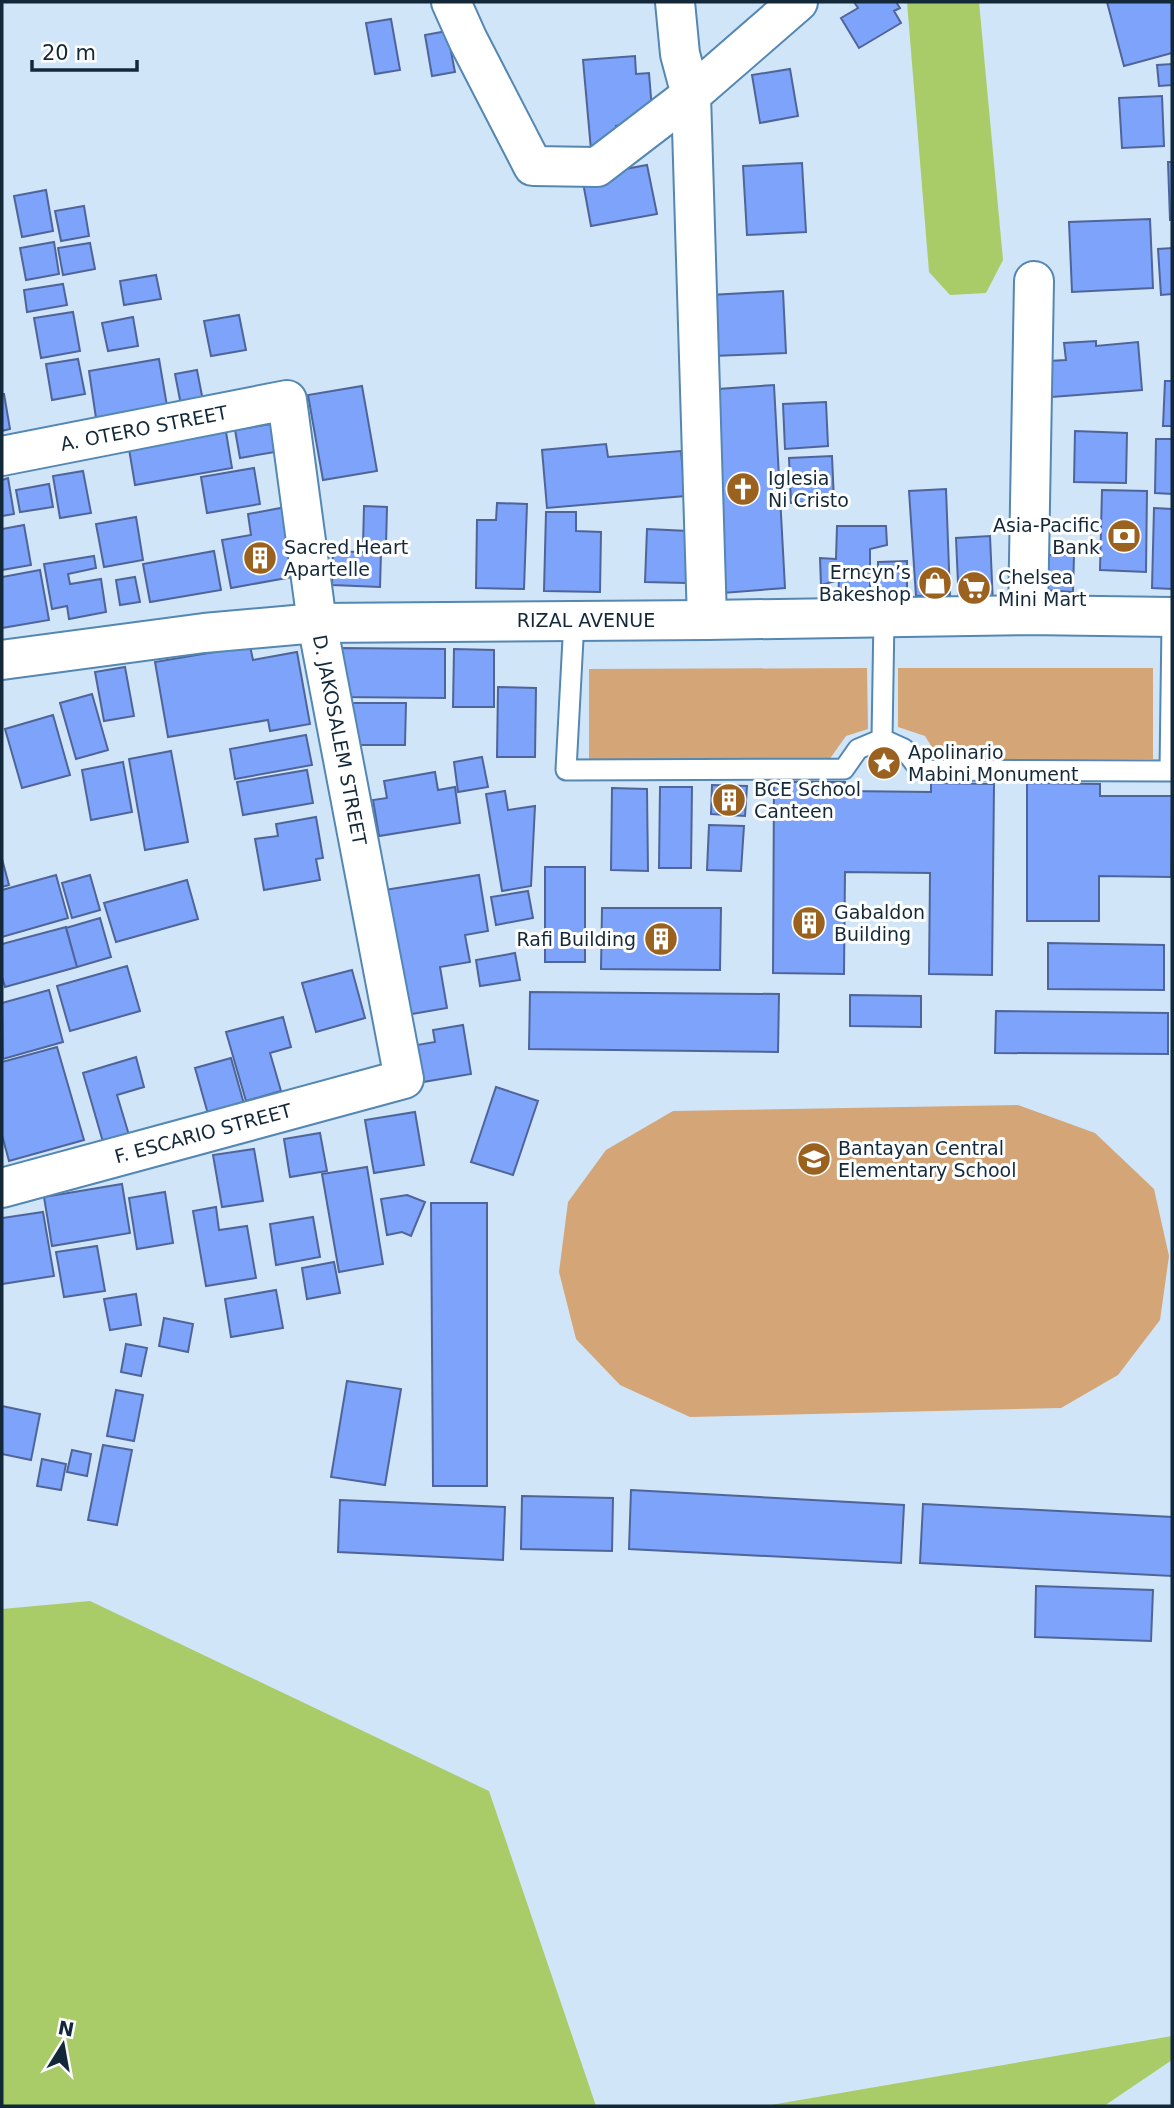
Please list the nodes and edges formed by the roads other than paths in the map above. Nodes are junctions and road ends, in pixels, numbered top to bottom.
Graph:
1 (451, 2) edge
2 (675, 2) edge
3 (798, 2) edge
4 (691, 95) junction
5 (1034, 281) dead end
6 (287, 400) joint
7 (2, 456) edge
8 (1028, 615) junction
9 (884, 617) junction
10 (1172, 617) edge
11 (574, 620) junction
12 (707, 620) junction
13 (317, 623) junction
14 (1172, 623) edge
15 (2, 660) edge
16 (881, 739) junction
17 (404, 1079) joint
18 (2, 1188) edge

1 - 4 street
2 - 4 street
3 - 4 street
4 - 12 street
5 - 8 street
6 - 7 street, A. OTERO STREET
6 - 13 street, D. JAKOSALEM STREET
8 - 9 street, RIZAL AVENUE
8 - 10 street, RIZAL AVENUE
9 - 12 street, RIZAL AVENUE
9 - 16 lane
11 - 12 street, RIZAL AVENUE
11 - 13 street, RIZAL AVENUE
11 - 16 lane
13 - 15 street, RIZAL AVENUE
13 - 17 street, D. JAKOSALEM STREET
14 - 16 lane
17 - 18 street, F. ESCARIO STREET

